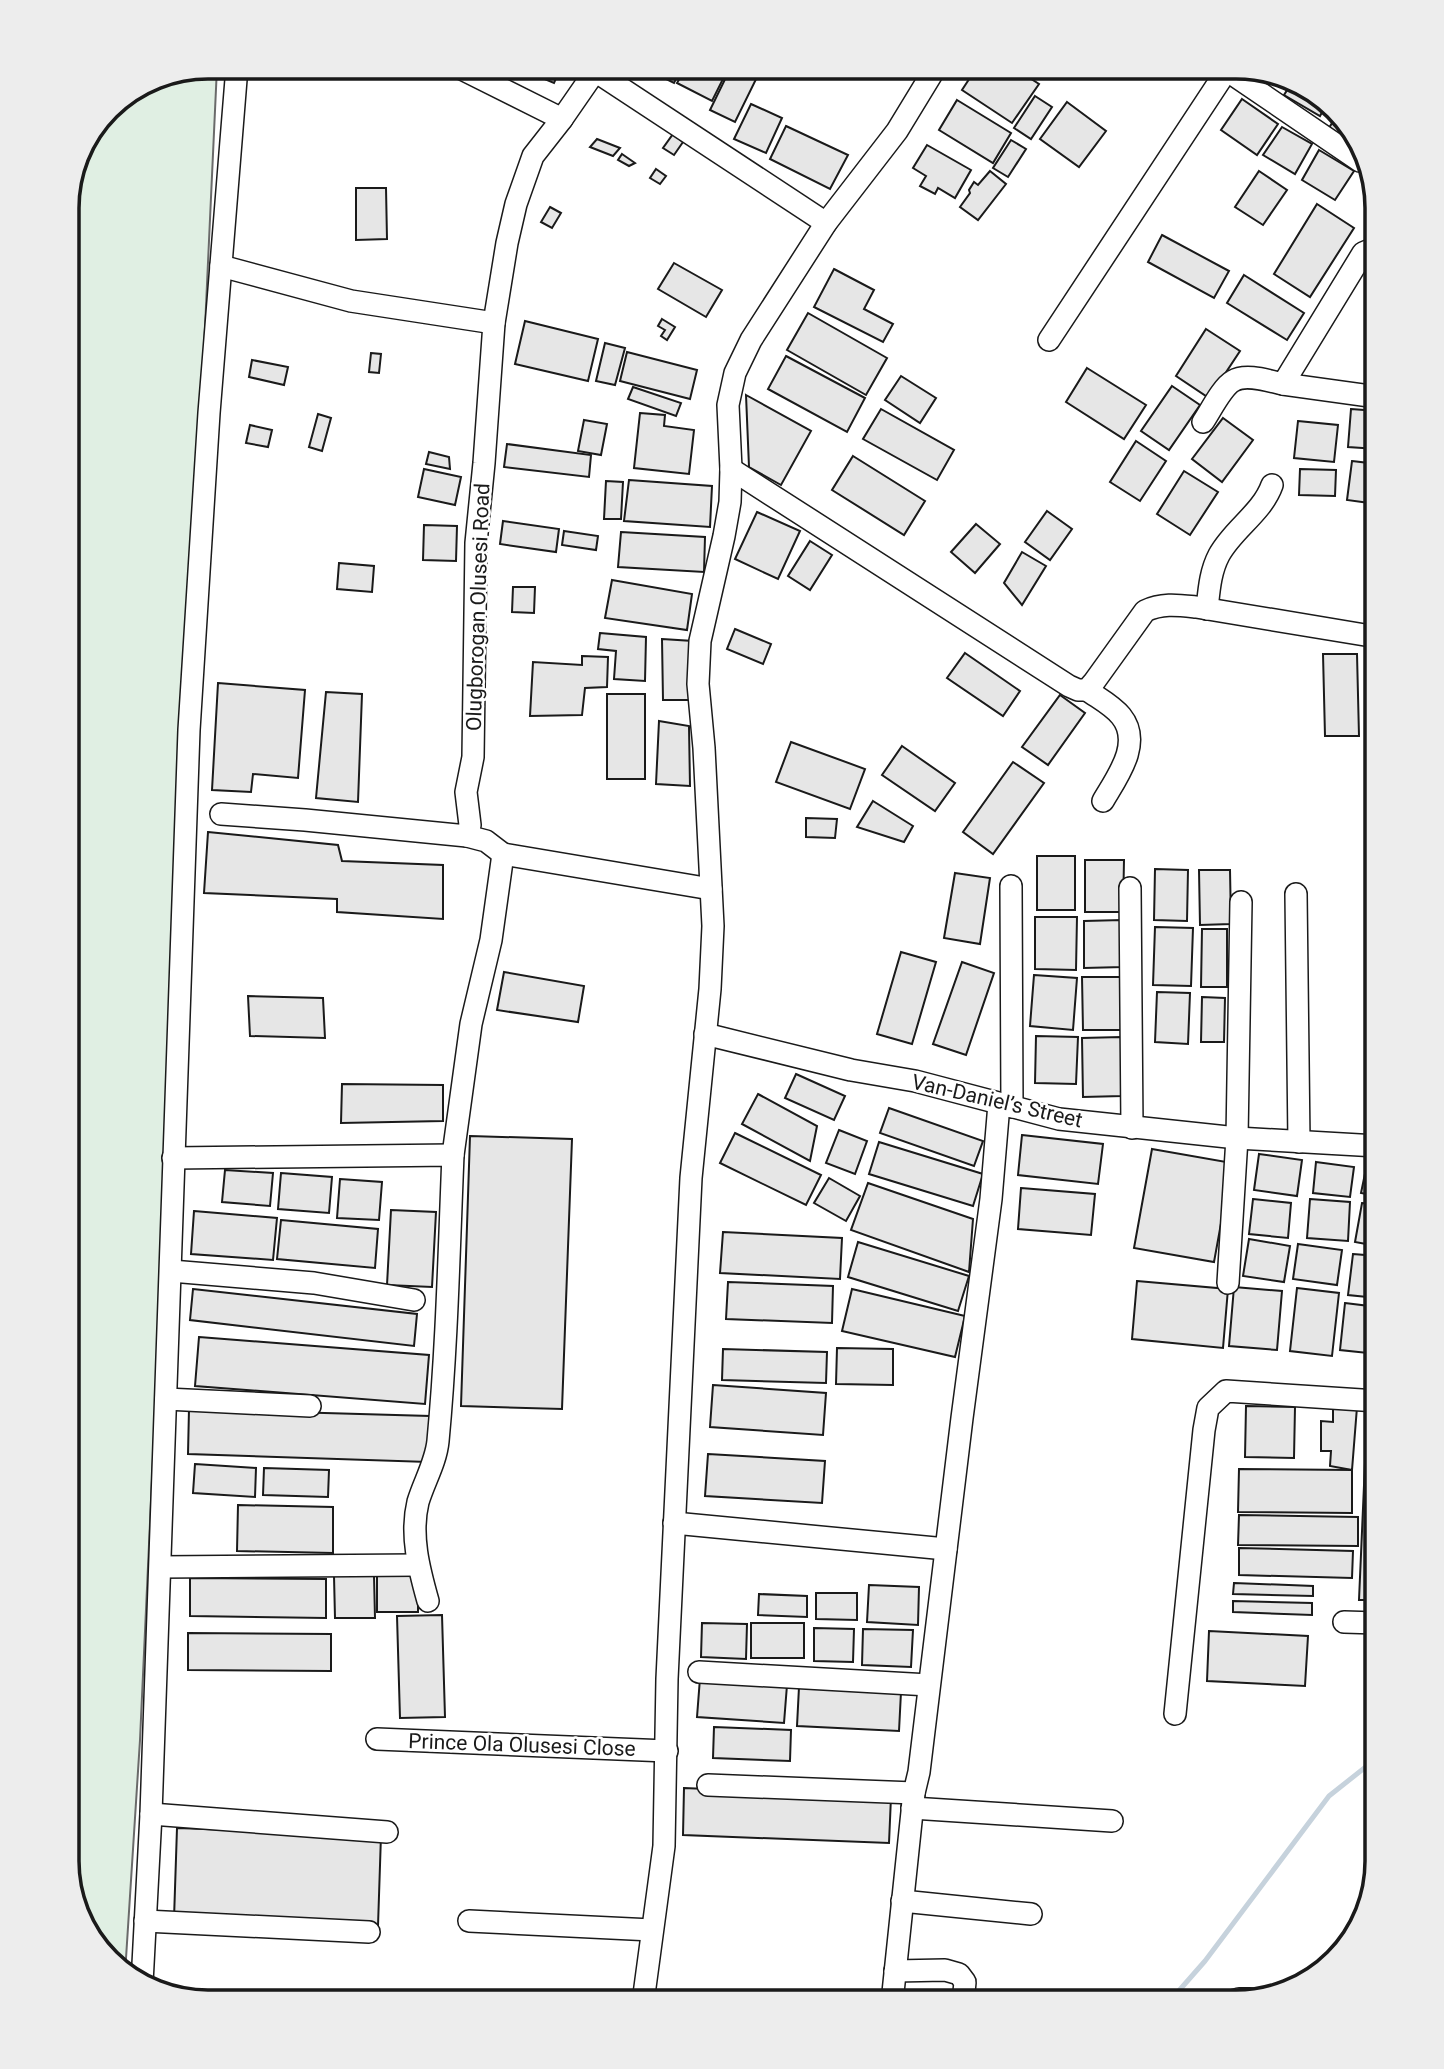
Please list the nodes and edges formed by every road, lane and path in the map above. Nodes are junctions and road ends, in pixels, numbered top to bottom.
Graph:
1 (236, 79) edge
2 (484, 79) edge
3 (590, 79) edge
4 (612, 79) edge
5 (929, 79) edge
6 (1219, 79) edge
7 (1240, 79) edge
8 (562, 119) junction
9 (1355, 157) edge
10 (826, 223) junction
11 (1365, 252) edge
12 (221, 266) junction
13 (494, 323) junction
14 (1049, 340) dead end
15 (1283, 384) junction
16 (1365, 395) edge
17 (1203, 422) dead end
18 (731, 469) junction
19 (1272, 485) dead end
20 (1207, 609) junction
21 (1365, 635) edge
22 (1087, 690) junction
23 (1103, 801) dead end
24 (221, 814) dead end
25 (467, 836) junction
26 (503, 854) junction
27 (1012, 886) dead end
28 (1130, 888) dead end
29 (711, 889) junction
30 (1296, 894) dead end
31 (1241, 902) dead end
32 (705, 1034) junction
33 (1005, 1106) junction
34 (1132, 1128) junction
35 (1237, 1138) junction
36 (1299, 1142) junction
37 (1365, 1145) edge
38 (453, 1155) junction
39 (173, 1158) junction
40 (171, 1271) junction
41 (1228, 1283) dead end
42 (414, 1300) dead end
43 (166, 1399) junction
44 (1365, 1400) edge
45 (310, 1406) dead end
46 (674, 1523) junction
47 (946, 1549) junction
48 (418, 1565) junction
49 (161, 1567) junction
50 (428, 1601) dead end
51 (1344, 1622) dead end
52 (1365, 1623) edge
53 (699, 1672) dead end
54 (929, 1685) junction
55 (1175, 1714) dead end
56 (377, 1739) dead end
57 (667, 1751) junction
58 (708, 1785) dead end
59 (913, 1800) junction
60 (151, 1814) junction
61 (1112, 1821) dead end
62 (387, 1832) dead end
63 (902, 1901) junction
64 (1031, 1914) dead end
65 (145, 1921) junction
66 (469, 1921) dead end
67 (652, 1930) junction
68 (369, 1932) dead end
69 (895, 1971) junction
70 (142, 1973) edge
71 (644, 1990) edge
72 (893, 1990) edge
73 (964, 1990) edge

1 - 12 street
2 - 8 street
3 - 8 street, Olugborogan Olusesi Road
4 - 10 street
5 - 10 street
6 - 14 street
7 - 9 street
8 - 13 street, Olugborogan Olusesi Road
10 - 18 street
11 - 15 street
12 - 13 street
12 - 39 street
13 - 25 street, Olugborogan Olusesi Road
15 - 16 street
15 - 17 street
18 - 22 street
18 - 29 street
19 - 20 street
20 - 21 street
20 - 22 street
22 - 23 street
24 - 25 street
25 - 26 street
26 - 29 street
26 - 38 street
27 - 33 street
28 - 34 street
29 - 32 street
30 - 36 street
31 - 35 street
32 - 33 street, Van-Daniel’s Street
32 - 46 street
33 - 34 street, Van-Daniel’s Street
33 - 47 street
34 - 35 street, Van-Daniel’s Street
35 - 36 street, Van-Daniel’s Street
35 - 41 street
36 - 37 street, Van-Daniel’s Street
38 - 39 street
38 - 48 street
39 - 40 street
40 - 42 street
40 - 43 street
43 - 45 street
43 - 49 street
44 - 55 street
46 - 47 street
46 - 57 street
47 - 54 street
48 - 49 street
48 - 50 street
49 - 60 street
51 - 52 street
53 - 54 street
54 - 59 street
56 - 57 street, Prince Ola Olusesi Close
57 - 67 street
58 - 59 street
59 - 61 street
59 - 63 street
60 - 62 street
60 - 65 street
63 - 64 street
63 - 69 street
65 - 68 street
65 - 70 street
66 - 67 street
67 - 71 street
69 - 72 street
69 - 73 street

